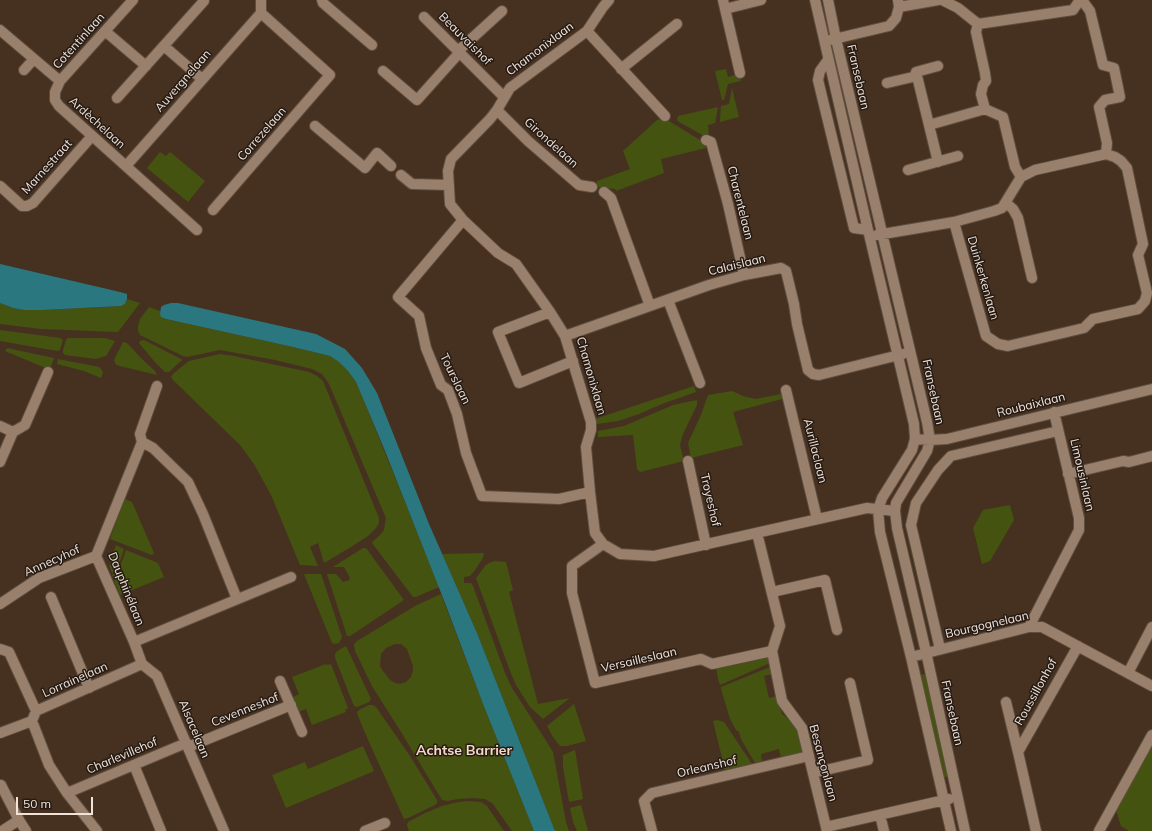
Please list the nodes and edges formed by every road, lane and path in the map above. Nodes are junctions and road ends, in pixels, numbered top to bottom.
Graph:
1 (133, 0) edge
2 (261, 0) edge
3 (322, 0) edge
4 (761, 0) edge
5 (815, 0) edge
6 (828, 0) edge
7 (938, 0) edge
8 (942, 0) edge
9 (1081, 0) edge
10 (204, 1) dead end
11 (602, 2) edge
12 (898, 3) edge
13 (724, 4) edge
14 (958, 4) edge
15 (502, 10) dead end
16 (261, 13) junction
17 (424, 17) dead end
18 (677, 24) dead end
19 (978, 24) junction
20 (0, 30) edge
21 (105, 31) junction
22 (587, 31) junction
23 (836, 39) junction
24 (824, 41) junction
25 (372, 45) dead end
26 (164, 46) junction
27 (459, 51) junction
28 (34, 59) junction
29 (828, 60) junction
30 (146, 66) junction
31 (938, 66) dead end
32 (621, 69) junction
33 (24, 70) dead end
34 (383, 71) dead end
35 (740, 73) dead end
36 (917, 76) junction
37 (202, 79) junction
38 (60, 81) junction
39 (887, 83) dead end
40 (504, 96) junction
41 (117, 98) dead end
42 (986, 109) junction
43 (497, 110) junction
44 (665, 116) dead end
45 (929, 125) junction
46 (315, 126) dead end
47 (92, 136) junction
48 (706, 140) dead end
49 (1106, 154) junction
50 (958, 156) dead end
51 (938, 162) junction
52 (126, 166) junction
53 (390, 166) dead end
54 (908, 170) dead end
55 (401, 175) dead end
56 (1021, 177) junction
57 (449, 185) junction
58 (0, 186) edge
59 (592, 187) dead end
60 (604, 192) dead end
61 (1006, 203) junction
62 (213, 210) dead end
63 (463, 220) junction
64 (954, 222) junction
65 (197, 230) dead end
66 (868, 233) junction
67 (882, 233) junction
68 (744, 275) junction
69 (1032, 278) dead end
70 (668, 300) junction
71 (1149, 302) edge
72 (650, 306) junction
73 (550, 312) junction
74 (566, 336) junction
75 (911, 352) junction
76 (897, 355) junction
77 (573, 361) junction
78 (48, 372) dead end
79 (700, 383) dead end
80 (157, 386) dead end
81 (1152, 388) edge
82 (786, 390) dead end
83 (1054, 412) junction
84 (0, 426) edge
85 (1058, 430) junction
86 (13, 432) junction
87 (915, 439) junction
88 (930, 440) junction
89 (142, 442) junction
90 (1152, 456) edge
91 (688, 461) dead end
92 (0, 462) edge
93 (1068, 474) junction
94 (590, 492) junction
95 (878, 510) junction
96 (895, 511) junction
97 (818, 519) junction
98 (758, 533) junction
99 (603, 544) junction
100 (706, 545) junction
101 (96, 556) junction
102 (291, 577) dead end
103 (772, 592) junction
104 (51, 597) dead end
105 (237, 599) junction
106 (0, 604) edge
107 (1029, 627) junction
108 (1152, 627) edge
109 (837, 630) dead end
110 (134, 642) junction
111 (1078, 646) junction
112 (0, 649) edge
113 (940, 649) junction
114 (772, 651) junction
115 (926, 652) junction
116 (911, 656) junction
117 (142, 664) junction
118 (1128, 673) junction
119 (280, 681) dead end
120 (850, 683) dead end
121 (1152, 686) edge
122 (89, 688) junction
123 (1006, 702) dead end
124 (291, 705) junction
125 (34, 716) junction
126 (302, 732) dead end
127 (0, 734) edge
128 (1152, 735) edge
129 (187, 745) junction
130 (1018, 752) junction
131 (809, 756) junction
132 (134, 765) junction
133 (813, 773) junction
134 (1, 785) dead end
135 (67, 793) junction
136 (957, 797) junction
137 (944, 800) junction
138 (880, 815) junction
139 (19, 820) junction
140 (385, 823) dead end
141 (826, 829) edge
142 (2, 831) edge
143 (26, 831) edge
144 (97, 831) edge
145 (161, 831) edge
146 (224, 831) edge
147 (365, 831) edge
148 (652, 831) edge
149 (884, 831) edge
150 (951, 831) edge
151 (965, 831) edge
152 (1036, 831) edge
153 (1098, 831) edge

1 - 21 street, Cotentinlaan
2 - 16 street
3 - 25 street
4 - 13 street
5 - 24 street, Fransebaan
6 - 23 street, Fransebaan
7 - 12 street
8 - 14 street
9 - 19 street
9 - 49 street
10 - 26 street
11 - 22 street, Chamonixlaan
12 - 23 street
13 - 35 street
14 - 19 street
15 - 27 street
16 - 37 street, Auvergnelaan
16 - 62 street, Correzelaan
17 - 27 street, Beauvaishof
18 - 32 street
19 - 42 street
20 - 28 street
21 - 30 street
21 - 38 street, Cotentinlaan
22 - 32 street
22 - 40 street, Chamonixlaan
23 - 24 street
23 - 67 street, Fransebaan
24 - 29 street, Fransebaan
26 - 30 street
26 - 37 street
27 - 34 street
27 - 40 street, Beauvaishof
28 - 33 street
28 - 38 street
29 - 66 street, Fransebaan
29 - 66 street, Fransebaan
30 - 41 street
31 - 36 street
32 - 44 street
36 - 39 street
36 - 45 street
37 - 52 street, Auvergnelaan
38 - 47 street, Ardèchelaan
40 - 43 street, Chamonixlaan
42 - 45 street
42 - 56 street
43 - 57 street, Chamonixlaan
43 - 59 street, Girondelaan
45 - 51 street
46 - 53 street
47 - 52 street, Ardèchelaan
47 - 58 street, Marnestraat
48 - 68 street, Charentelaan
49 - 56 street
49 - 71 street, Duinkerkenlaan
50 - 51 street
51 - 54 street
52 - 65 street, Ardèchelaan
55 - 57 street
56 - 61 street
57 - 63 street, Chamonixlaan
60 - 72 street
61 - 64 street, Duinkerkenlaan
61 - 69 street
63 - 73 street, Chamonixlaan
63 - 94 street, Tourslaan
64 - 67 street, Duinkerkenlaan
64 - 71 street, Duinkerkenlaan
66 - 67 street, Duinkerkenlaan
66 - 76 street, Fransebaan
67 - 75 street, Fransebaan
68 - 70 street, Calaislaan
68 - 76 street, Calaislaan
70 - 72 street, Calaislaan
70 - 79 street
72 - 74 street, Calaislaan
73 - 74 street, Chamonixlaan
73 - 77 street
74 - 77 street, Chamonixlaan
75 - 76 street, Calaislaan
75 - 88 street, Fransebaan
76 - 87 street, Fransebaan
77 - 94 street, Chamonixlaan
78 - 86 street
80 - 89 street, Dauphinélaan
81 - 83 street, Roubaixlaan
82 - 97 street, Aurillaclaan
83 - 85 street, Limousinlaan
83 - 88 street, Roubaixlaan
84 - 86 street
85 - 93 street, Limousinlaan
85 - 113 street
86 - 92 street
87 - 88 street, Roubaixlaan
87 - 95 street, Fransebaan
88 - 96 street, Fransebaan
89 - 101 street, Dauphinélaan
89 - 105 street
90 - 93 street
91 - 100 street, Troyeshof
93 - 107 street, Limousinlaan
94 - 99 street, Chamonixlaan
95 - 96 street
95 - 97 street
95 - 116 street, Fransebaan
96 - 115 street, Fransebaan
97 - 98 street
98 - 100 street
98 - 103 street, Besançonlaan
99 - 100 street
99 - 114 street, Versailleslaan
101 - 106 street, Annecyhof
101 - 110 street, Dauphinélaan
102 - 105 street, Dauphinélaan
103 - 109 street
103 - 114 street, Besançonlaan
104 - 122 street
105 - 110 street, Dauphinélaan
107 - 111 street, Bourgognelaan
107 - 113 street, Bourgognelaan
108 - 118 street
110 - 117 street
111 - 118 street, Bourgognelaan
111 - 130 street, Roussillonhof
112 - 125 street
113 - 115 street, Bourgognelaan
114 - 131 street, Besançonlaan
115 - 116 street, Bourgognelaan
115 - 136 street, Fransebaan
116 - 137 street, Fransebaan
117 - 122 street, Lorrainelaan
117 - 129 street, Alsacelaan
118 - 121 street, Bourgognelaan
119 - 124 street, Cevenneshof
120 - 133 street
122 - 125 street, Lorrainelaan
123 - 130 street, Roussillonhof
124 - 126 street, Cevenneshof
124 - 129 street, Cevenneshof
125 - 127 street, Lorrainelaan
125 - 135 street
128 - 153 street
129 - 132 street, Charlevillehof
129 - 146 street, Alsacelaan
130 - 152 street, Roussillonhof
131 - 133 street, Besançonlaan
131 - 148 street, Orleanshof
132 - 135 street, Charlevillehof
132 - 145 street
133 - 141 street, Besançonlaan
134 - 139 street
135 - 144 street
136 - 137 street, Besançonlaan
136 - 151 street, Fransebaan
137 - 138 street, Besançonlaan
137 - 150 street, Fransebaan
138 - 141 street, Besançonlaan
138 - 149 street
139 - 142 street
139 - 143 street
140 - 147 street

